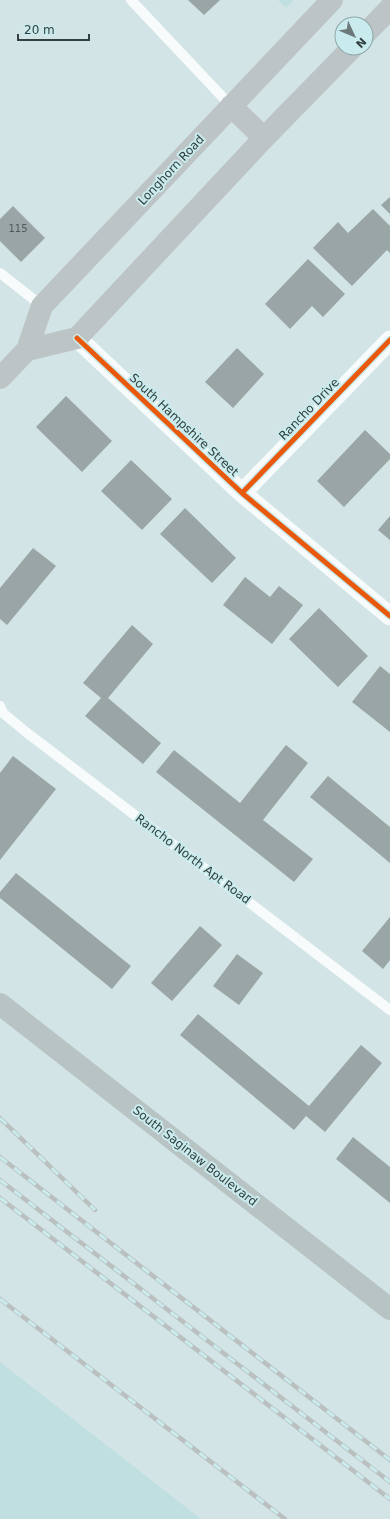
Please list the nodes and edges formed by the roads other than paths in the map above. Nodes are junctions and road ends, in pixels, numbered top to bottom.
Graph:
1 (131, 0) edge
2 (332, 0) edge
3 (390, 8) edge
4 (374, 25) edge
5 (344, 56) edge
6 (231, 106) junction
7 (264, 138) junction
8 (0, 274) edge
9 (42, 306) junction
10 (77, 338) junction
11 (390, 340) edge
12 (27, 350) junction
13 (0, 378) edge
14 (242, 493) junction
15 (390, 616) edge
16 (0, 706) edge
17 (0, 1004) edge
18 (390, 1010) edge
19 (390, 1308) edge

1 - 6 lane
2 - 6 main road, Longhorn Road
3 - 4 main road
5 - 7 main road
6 - 7 main road
6 - 9 main road, Longhorn Road
7 - 10 main road
8 - 9 lane
9 - 12 main road, Longhorn Road
10 - 12 main road
10 - 14 street, South Hampshire Street
11 - 14 street, Rancho Drive
12 - 13 main road, Longhorn Road
14 - 15 street, South Hampshire Street
16 - 18 lane, Rancho North Apt Road
17 - 19 main road, South Saginaw Boulevard

